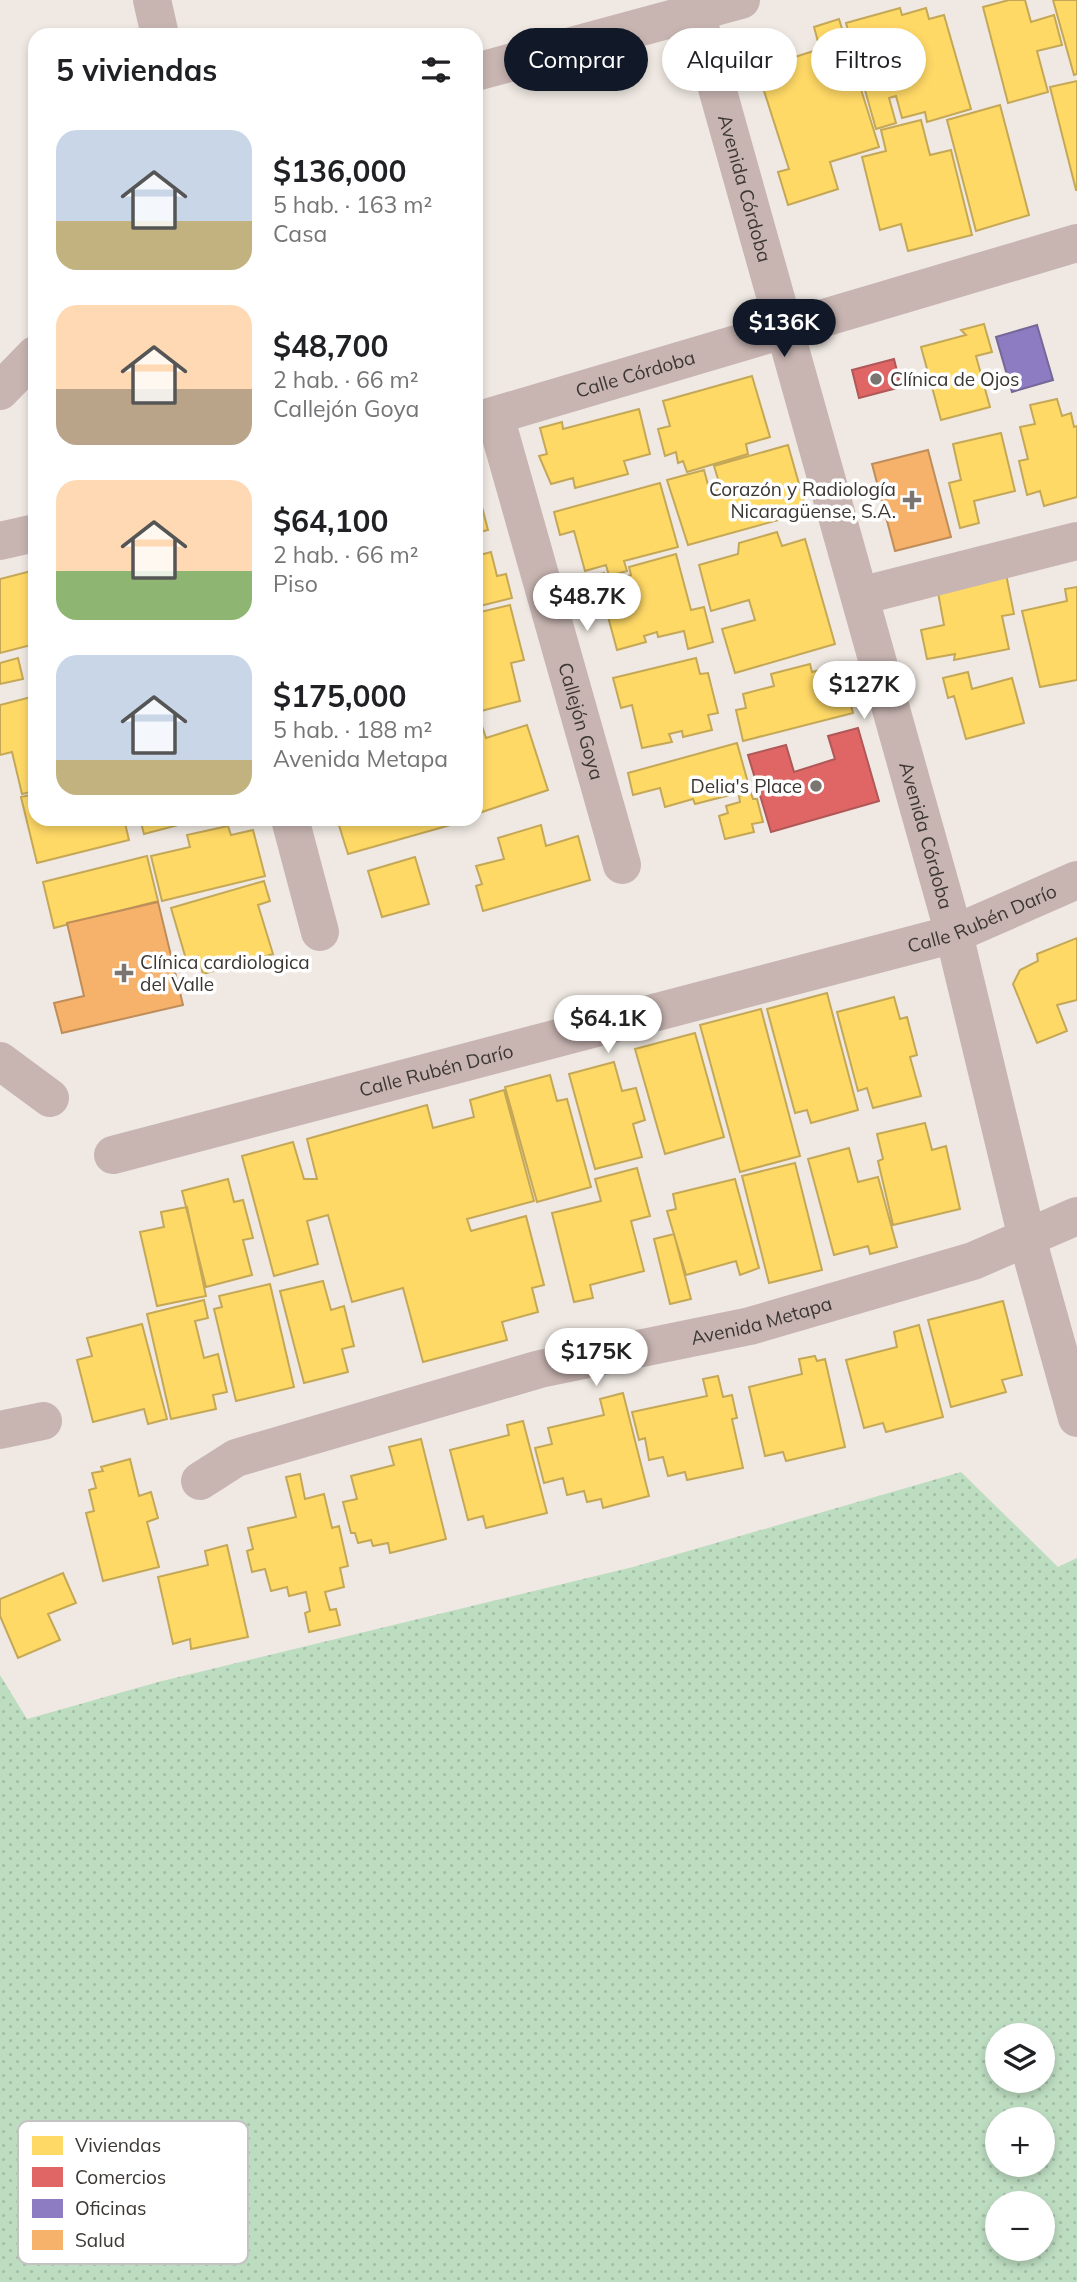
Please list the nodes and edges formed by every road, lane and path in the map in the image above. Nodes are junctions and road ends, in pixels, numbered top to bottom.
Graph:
1 (152, 0) edge
2 (741, 0) edge
3 (696, 13) junction
4 (158, 28) edge
5 (483, 70) edge
6 (1077, 243) edge
7 (782, 328) junction
8 (28, 362) edge
9 (0, 391) edge
10 (485, 419) edge
11 (28, 535) edge
12 (0, 541) edge
13 (1077, 541) edge
14 (860, 596) junction
15 (292, 826) edge
16 (622, 865) dead end
17 (1077, 880) edge
18 (320, 932) dead end
19 (954, 934) junction
20 (0, 1061) edge
21 (50, 1098) dead end
22 (113, 1155) dead end
23 (1077, 1216) edge
24 (1027, 1238) junction
25 (1077, 1418) edge
26 (43, 1421) dead end
27 (0, 1430) edge
28 (200, 1481) dead end

1 - 4 street
2 - 3 street
3 - 5 street
3 - 7 street, Avenida Córdoba
6 - 7 street, Calle Córdoba
7 - 10 street, Calle Córdoba
7 - 14 street, Avenida Córdoba
8 - 9 street
10 - 16 street, Callejón Goya
11 - 12 street
13 - 14 street
14 - 19 street, Avenida Córdoba
15 - 18 street
17 - 19 street, Calle Rubén Darío
19 - 22 street, Calle Rubén Darío
19 - 24 street, Avenida Córdoba
20 - 21 street
23 - 24 street, Avenida Metapa
24 - 25 street, Avenida Córdoba
24 - 28 street, Avenida Metapa
26 - 27 street

